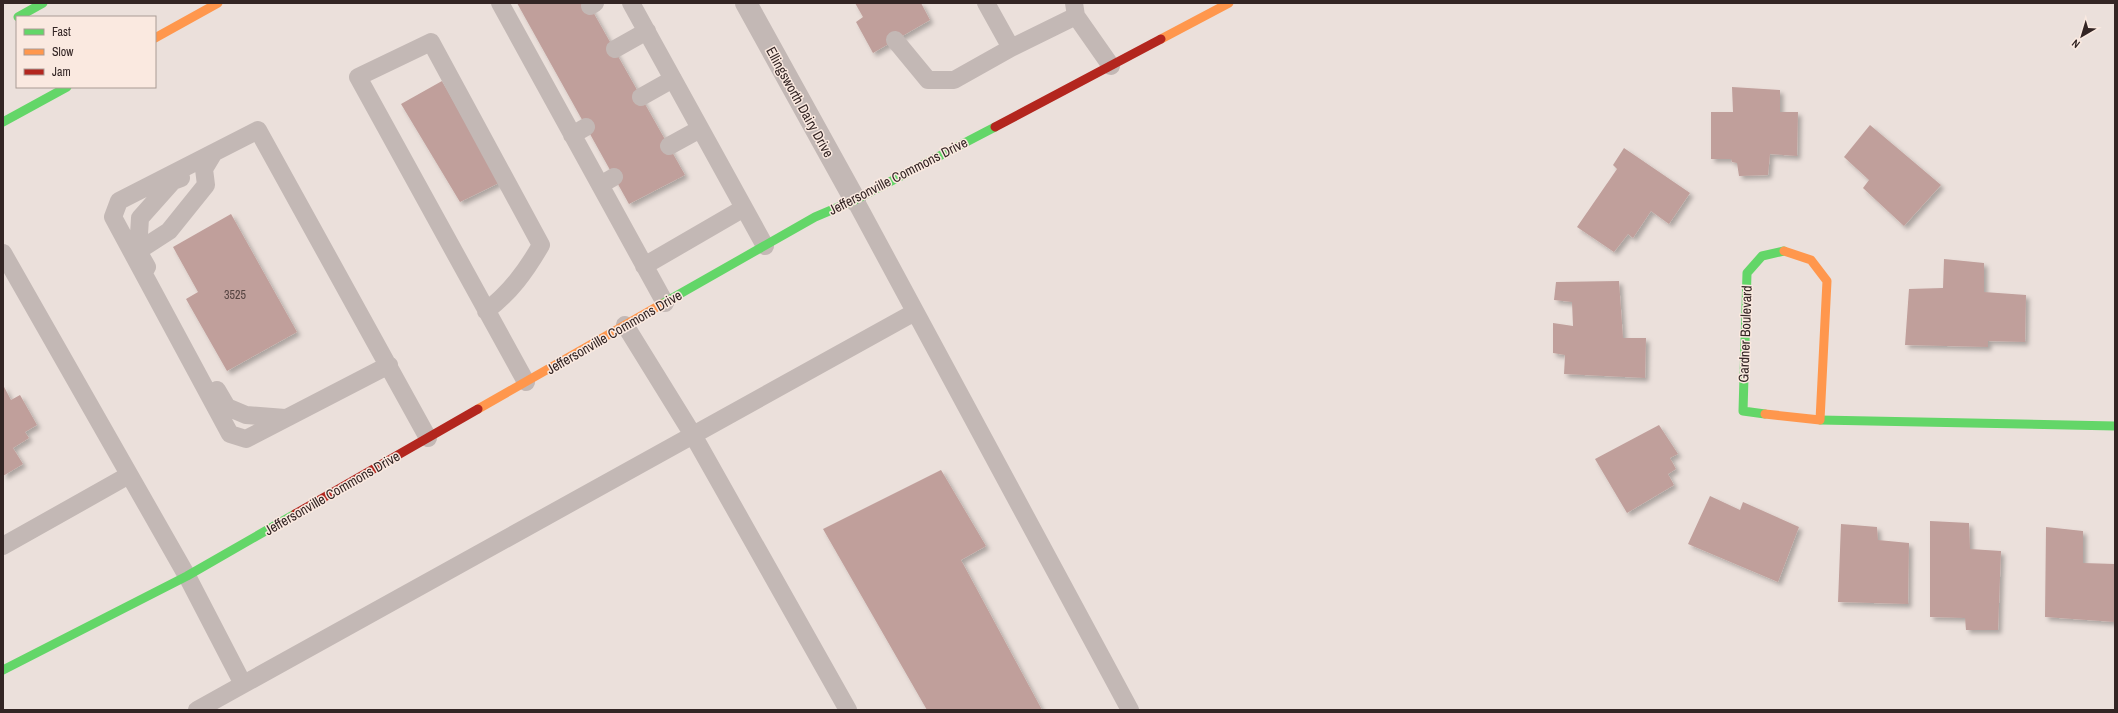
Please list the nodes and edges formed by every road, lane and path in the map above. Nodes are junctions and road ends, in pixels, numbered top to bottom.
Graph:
1 (44, 3) edge
2 (218, 3) edge
3 (500, 3) edge
4 (632, 3) edge
5 (746, 3) edge
6 (986, 3) edge
7 (1229, 3) edge
8 (1075, 9) edge
9 (20, 16) edge
10 (647, 31) junction
11 (156, 37) edge
12 (895, 40) dead end
13 (1011, 48) junction
14 (615, 50) dead end
15 (1111, 66) junction
16 (673, 78) junction
17 (65, 88) edge
18 (641, 97) dead end
19 (3, 122) edge
20 (700, 129) junction
21 (669, 146) dead end
22 (209, 162) junction
23 (855, 200) junction
24 (744, 208) junction
25 (765, 246) junction
26 (138, 251) junction
27 (3, 253) edge
28 (644, 266) junction
29 (665, 303) junction
30 (486, 311) junction
31 (915, 312) junction
32 (625, 325) junction
33 (389, 365) junction
34 (526, 382) junction
35 (285, 418) junction
36 (1820, 420) junction
37 (2115, 426) edge
38 (693, 436) junction
39 (428, 438) junction
40 (129, 475) junction
41 (3, 546) edge
42 (187, 576) junction
43 (3, 670) edge
44 (244, 684) junction
45 (197, 710) edge
46 (848, 710) edge
47 (1130, 710) edge

1 - 9 street
2 - 11 street
3 - 28 lane
4 - 10 lane
5 - 23 street, Ellingsworth Dairy Drive
6 - 13 lane
7 - 15 street, Jeffersonville Commons Drive
8 - 13 lane
8 - 15 lane
10 - 14 lane
10 - 16 lane
12 - 13 lane
15 - 23 street, Jeffersonville Commons Drive
16 - 18 lane
16 - 20 lane
17 - 19 street
20 - 21 lane
20 - 24 lane
22 - 26 lane
22 - 26 lane
22 - 33 lane
22 - 35 lane
23 - 25 street, Jeffersonville Commons Drive
23 - 31 lane
24 - 25 lane
24 - 28 lane
25 - 29 street, Jeffersonville Commons Drive
26 - 35 lane
27 - 40 lane
28 - 29 lane
29 - 32 street, Jeffersonville Commons Drive
30 - 30 lane
30 - 34 lane
31 - 38 lane
31 - 47 lane
32 - 34 street, Jeffersonville Commons Drive
32 - 38 lane
33 - 35 lane
33 - 39 lane
34 - 39 street, Jeffersonville Commons Drive
36 - 36 street, Gardner Boulevard
36 - 37 street, Gardner Boulevard
38 - 44 lane
38 - 46 lane
39 - 42 street, Jeffersonville Commons Drive
40 - 41 lane
40 - 42 lane
42 - 43 street, Jeffersonville Commons Drive
42 - 44 lane
44 - 45 lane

